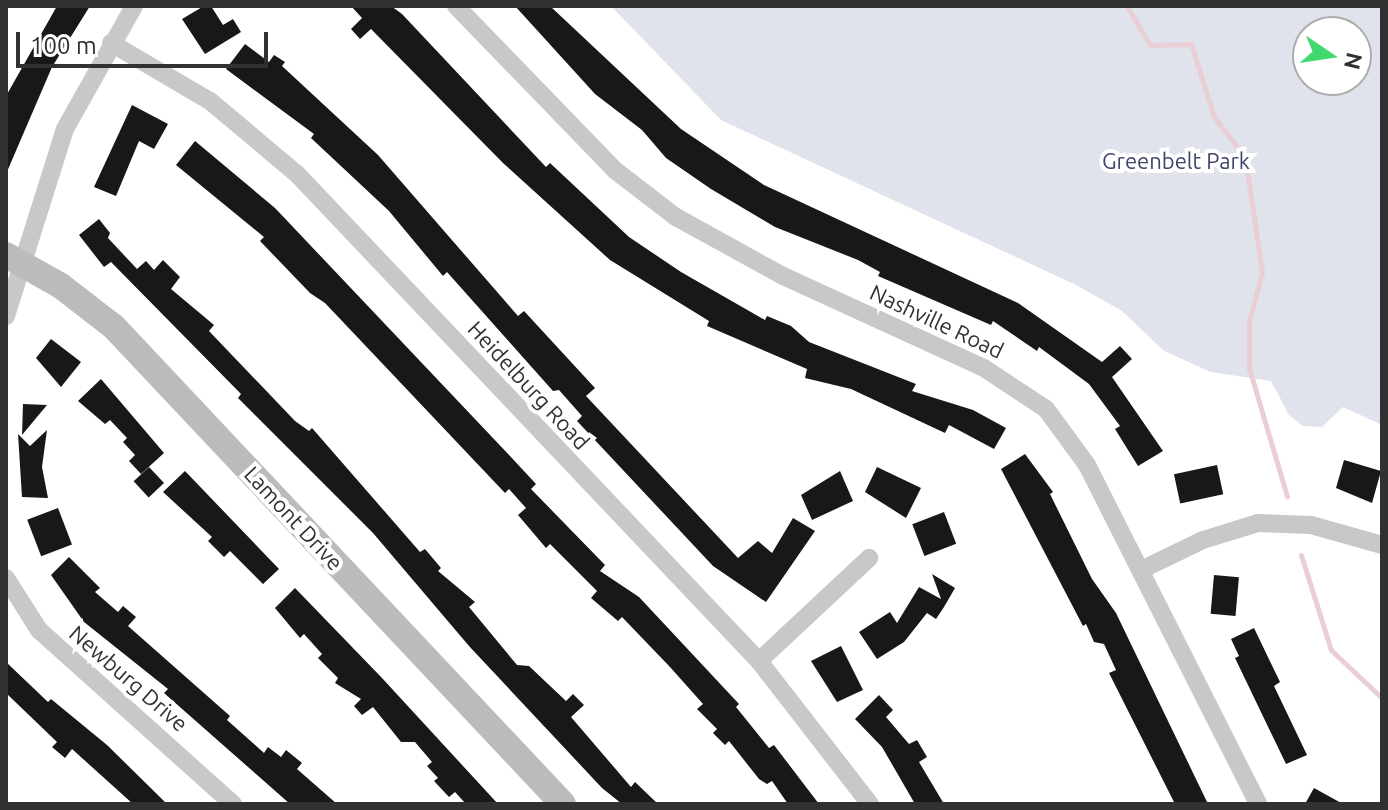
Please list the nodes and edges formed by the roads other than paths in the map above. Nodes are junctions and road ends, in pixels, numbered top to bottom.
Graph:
1 (134, 6) edge
2 (456, 6) edge
3 (111, 43) junction
4 (13, 258) edge
5 (6, 316) edge
6 (1382, 545) edge
7 (869, 558) dead end
8 (1141, 570) junction
9 (6, 578) edge
10 (759, 661) junction
11 (233, 804) edge
12 (563, 804) edge
13 (870, 804) edge
14 (1258, 804) edge

1 - 3 street
2 - 8 street, Nashville Road
3 - 4 street
3 - 10 street, Heidelburg Road
4 - 5 street
4 - 12 street, Lamont Drive
6 - 8 street
7 - 10 street
8 - 14 street, Nashville Road
9 - 11 street, Newburg Drive
10 - 13 street, Heidelburg Road

